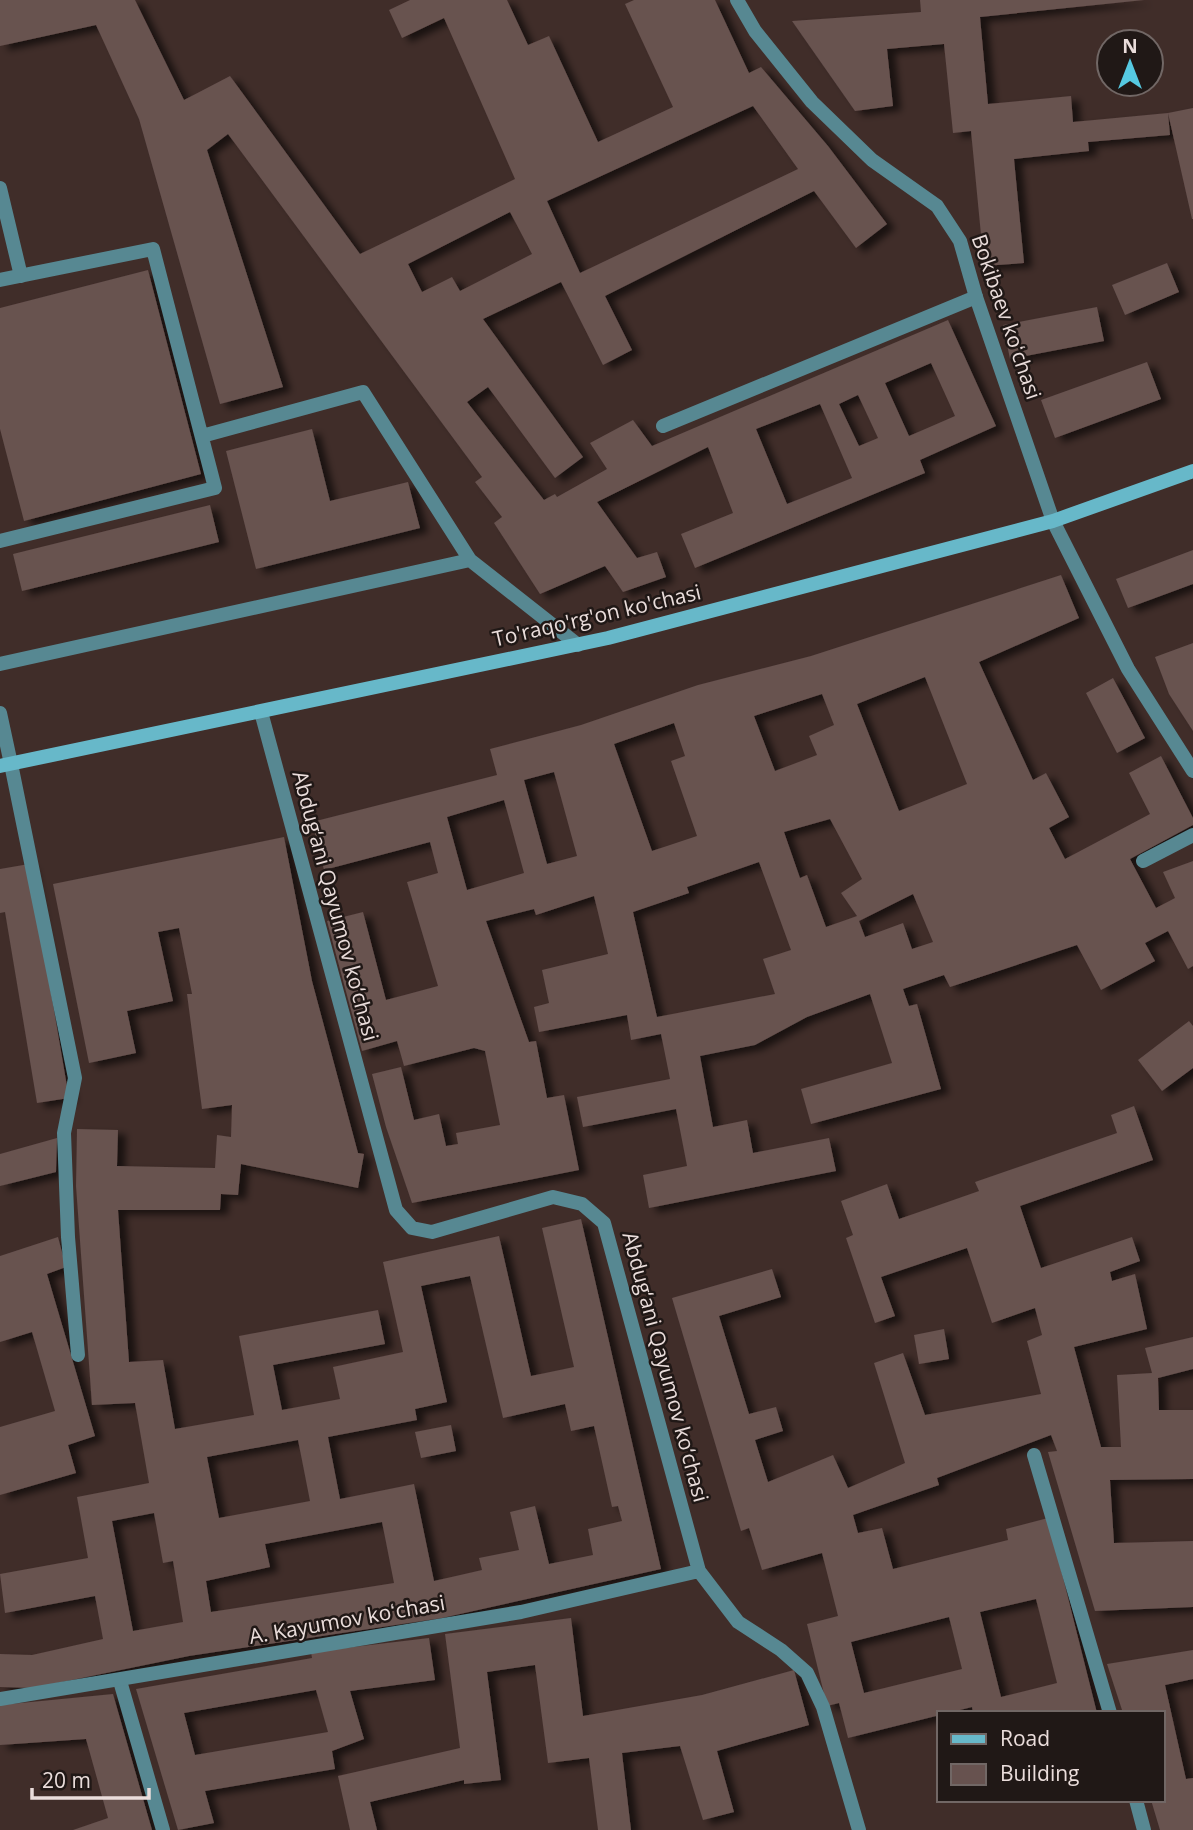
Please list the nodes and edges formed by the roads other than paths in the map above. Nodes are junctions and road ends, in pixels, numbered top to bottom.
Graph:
1 (737, 0) edge
2 (0, 188) edge
3 (21, 276) junction
4 (0, 280) edge
5 (976, 297) junction
6 (663, 426) dead end
7 (202, 436) junction
8 (1193, 471) edge
9 (1053, 521) junction
10 (0, 541) edge
11 (470, 560) junction
12 (578, 645) junction
13 (0, 664) edge
14 (261, 712) junction
15 (0, 713) edge
16 (5, 765) edge
17 (1193, 771) edge
18 (1193, 835) edge
19 (1143, 860) dead end
20 (78, 1355) dead end
21 (1034, 1455) dead end
22 (699, 1571) junction
23 (120, 1681) junction
24 (0, 1699) edge
25 (1109, 1711) edge
26 (1137, 1802) edge
27 (163, 1830) edge
28 (859, 1830) edge
29 (1144, 1830) edge

1 - 5 street, Bokibaev koʻchasi
2 - 3 street
3 - 4 street
3 - 7 street
5 - 6 street
5 - 9 street, Bokibaev koʻchasi
7 - 10 street
7 - 11 street
8 - 9 main road, To'raqo'rg'on ko'chasi
9 - 12 main road, To'raqo'rg'on ko'chasi
9 - 17 street, Bokibaev koʻchasi
11 - 12 street
11 - 13 street
12 - 14 main road, To'raqo'rg'on ko'chasi
14 - 16 main road, To'raqo'rg'on ko'chasi
14 - 22 street, Abdug‘ani Qayumov ko‘chasi
15 - 16 street
16 - 20 street
18 - 19 street
21 - 25 street
22 - 23 street, A. Kayumov koʻchasi
22 - 28 street, Abdug‘ani Qayumov ko‘chasi
23 - 24 street, A. Kayumov koʻchasi
23 - 27 street
26 - 29 street

